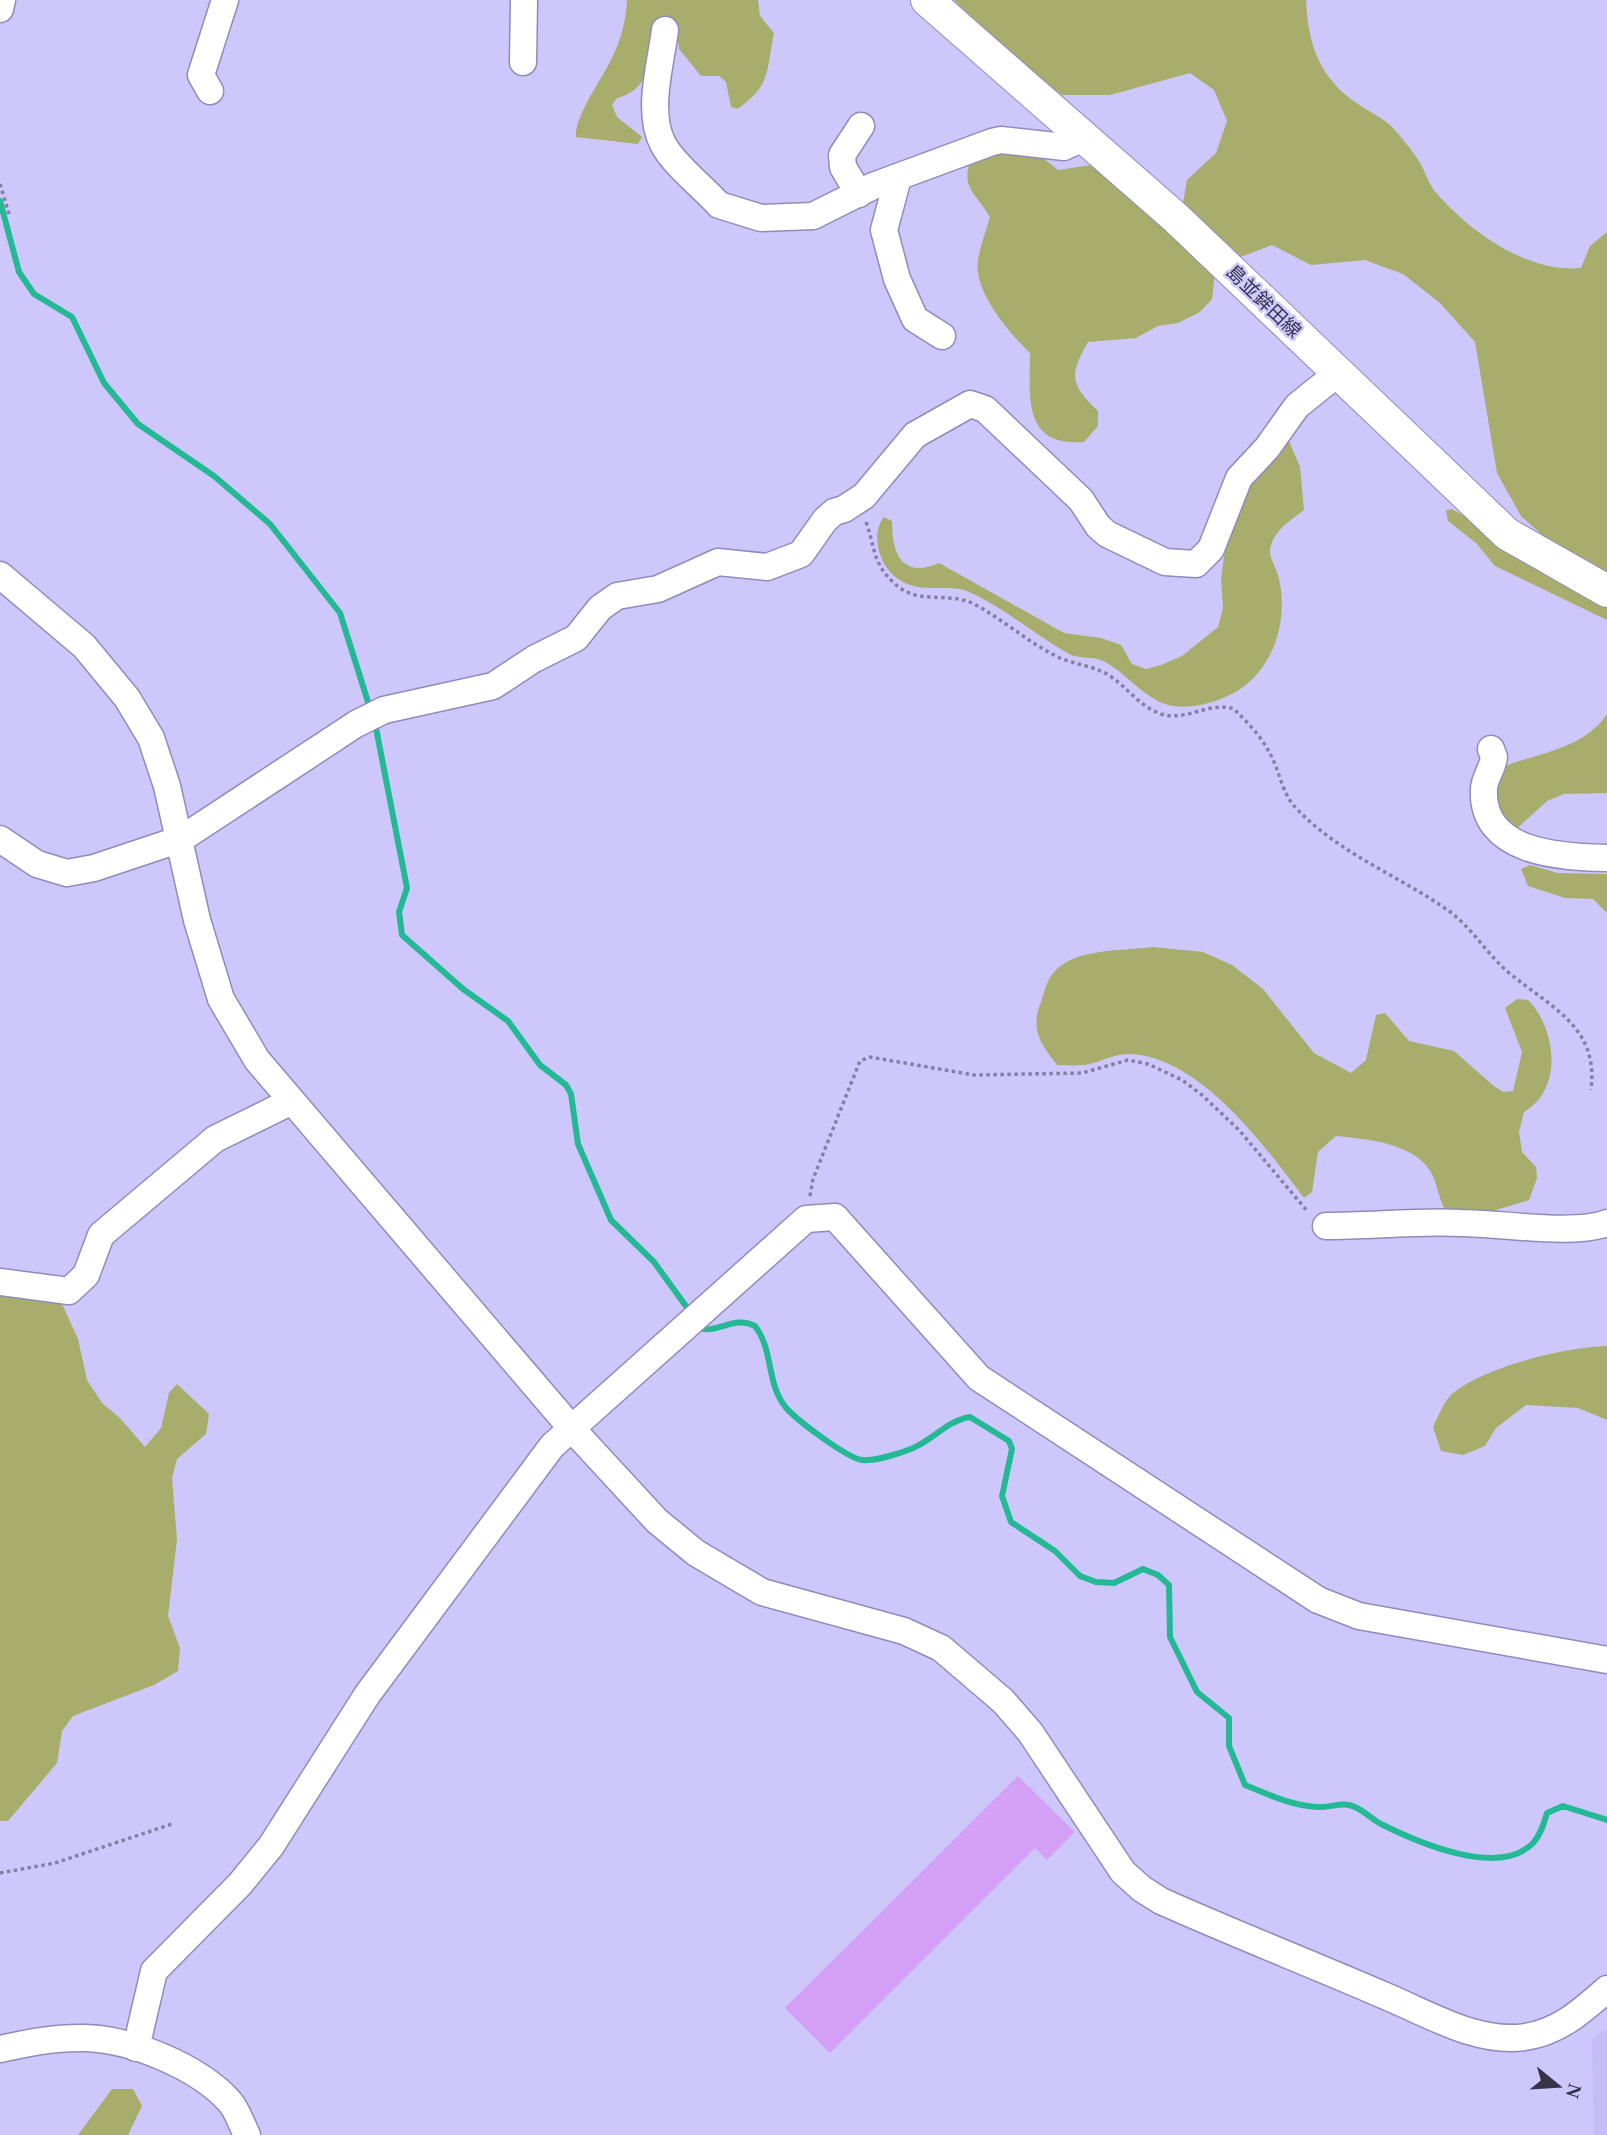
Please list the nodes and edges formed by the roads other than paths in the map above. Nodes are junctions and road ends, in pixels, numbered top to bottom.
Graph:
1 (2, 0) edge
2 (225, 0) edge
3 (524, 0) edge
4 (927, 0) edge
5 (0, 9) edge
6 (665, 30) dead end
7 (523, 62) dead end
8 (210, 91) dead end
9 (861, 126) dead end
10 (1083, 138) junction
11 (898, 178) junction
12 (859, 194) junction
13 (942, 336) dead end
14 (1338, 373) junction
15 (0, 575) edge
16 (1607, 591) edge
17 (1491, 749) dead end
18 (0, 839) edge
19 (181, 839) junction
20 (1607, 858) edge
21 (290, 1102) junction
22 (1607, 1223) edge
23 (1326, 1226) road end
24 (0, 1282) edge
25 (573, 1430) junction
26 (1607, 1660) edge
27 (1607, 1989) edge
28 (136, 2048) junction
29 (0, 2049) edge
30 (247, 2135) edge

1 - 5 street
2 - 8 street
3 - 7 street
4 - 10 main road, 島並鉾田線
6 - 12 street
9 - 12 street
10 - 11 street
10 - 14 main road, 島並鉾田線
11 - 12 street
11 - 13 street
14 - 16 main road, 島並鉾田線
14 - 19 street
15 - 19 street
17 - 20 street
18 - 19 street
19 - 21 street
21 - 24 street
21 - 25 street
22 - 23 street
25 - 26 street
25 - 27 street
25 - 28 street
28 - 29 street
28 - 30 street

